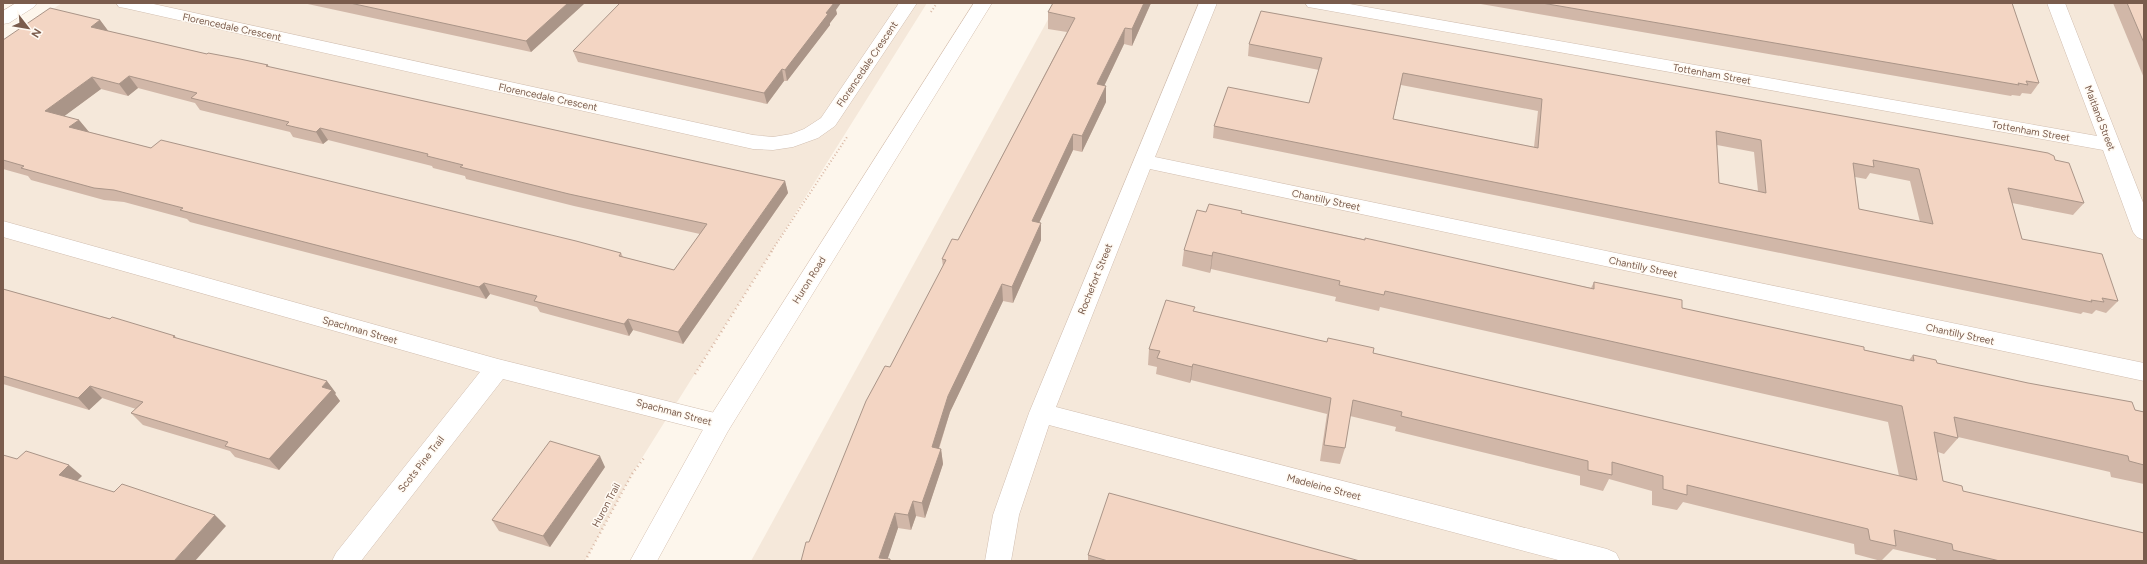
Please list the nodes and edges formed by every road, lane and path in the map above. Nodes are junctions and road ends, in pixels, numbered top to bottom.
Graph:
1 (28, 3) edge
2 (125, 3) edge
3 (908, 3) edge
4 (937, 3) edge
5 (983, 3) edge
6 (1208, 3) edge
7 (1314, 3) edge
8 (2056, 3) edge
9 (930, 13) dead end
10 (3, 19) edge
11 (851, 131) dead end
12 (2110, 145) junction
13 (1143, 161) junction
14 (3, 229) edge
15 (2144, 232) edge
16 (498, 368) junction
17 (2144, 372) edge
18 (695, 374) dead end
19 (1042, 412) junction
20 (719, 424) junction
21 (644, 458) dead end
22 (345, 561) edge
23 (585, 561) edge
24 (643, 561) edge
25 (998, 561) edge
26 (1607, 561) edge

1 - 10 street
2 - 3 street, Florencedale Crescent
4 - 9 path
5 - 20 street, Huron Road
6 - 13 street, Rochefort Street
7 - 12 street, Tottenham Street
8 - 12 street, Maitland Street
11 - 18 path
12 - 15 street, Maitland Street
13 - 17 street, Chantilly Street
13 - 19 street, Rochefort Street
14 - 16 street, Spachman Street
16 - 20 street, Spachman Street
16 - 22 street, Scots Pine Trail
19 - 25 street, Rochefort Street
19 - 26 street, Madeleine Street
20 - 24 street, Huron Road
21 - 23 path, Huron Trail

